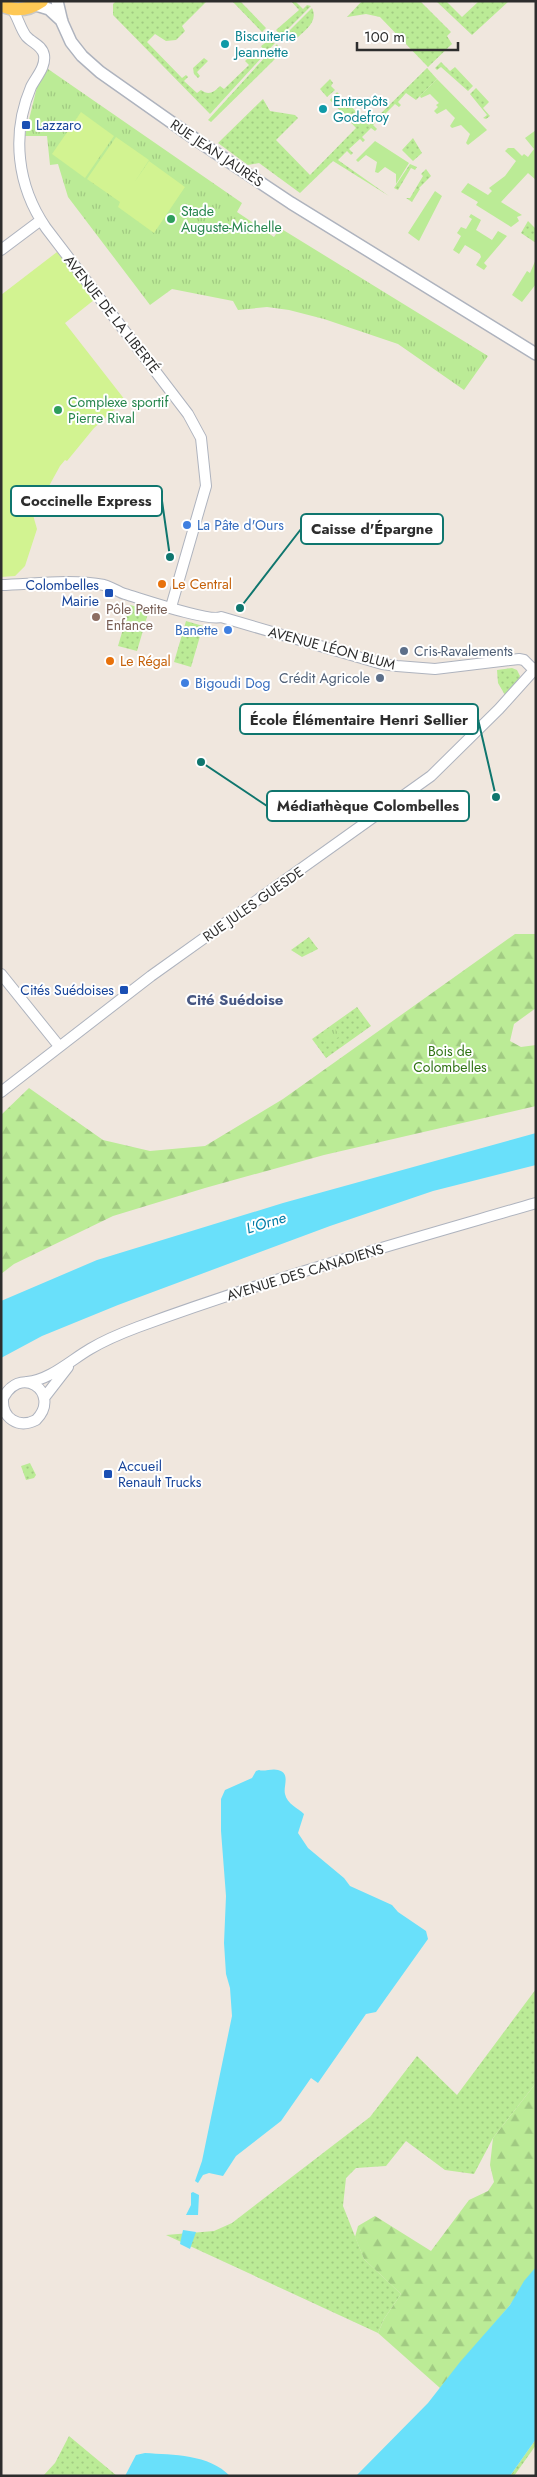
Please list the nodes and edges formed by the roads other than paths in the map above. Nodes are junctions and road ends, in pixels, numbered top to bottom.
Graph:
1 (57, 1) edge
2 (36, 5) edge
3 (5, 7) edge
4 (62, 22) junction
5 (22, 28) junction
6 (40, 220) junction
7 (1, 250) edge
8 (536, 354) edge
9 (1, 585) edge
10 (171, 607) junction
11 (535, 672) edge
12 (1, 974) edge
13 (59, 1046) junction
14 (1, 1092) edge
15 (536, 1203) edge
16 (80, 1355) junction
17 (28, 1382) junction
18 (44, 1398) junction
19 (2, 1401) edge
20 (15, 1422) junction
21 (1, 1424) edge

1 - 4 main road, RUE JEAN JAURÈS
2 - 3 main road
2 - 4 main road
2 - 5 street
3 - 5 street, AVENUE DE LA LIBERTÉ
4 - 8 main road, RUE JEAN JAURÈS
5 - 6 street, AVENUE DE LA LIBERTÉ
6 - 7 street
6 - 10 street, AVENUE DE LA LIBERTÉ
9 - 10 street, AVENUE LÉON BLUM
10 - 11 street, AVENUE LÉON BLUM
11 - 13 street, RUE JULES GUESDE
12 - 13 street
13 - 14 street, RUE JULES GUESDE
15 - 16 street, AVENUE DES CANADIENS
16 - 17 street, AVENUE DES CANADIENS
16 - 18 street, AVENUE DES CANADIENS
17 - 18 street
17 - 19 street
18 - 20 street
19 - 20 street
20 - 21 street

